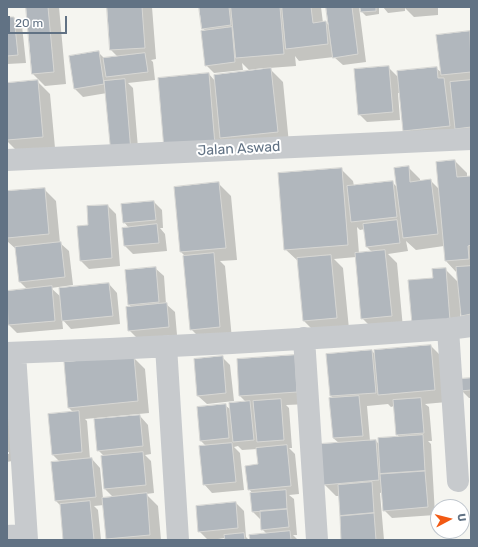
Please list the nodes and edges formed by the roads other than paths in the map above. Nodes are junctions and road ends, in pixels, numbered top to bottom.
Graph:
1 (471, 139) edge
2 (7, 160) edge
3 (471, 326) edge
4 (448, 329) junction
5 (304, 338) junction
6 (166, 346) junction
7 (11, 353) edge
8 (458, 481) dead end
9 (20, 537) edge
10 (178, 540) edge
11 (317, 540) edge

1 - 2 street, Jalan Aswad
3 - 4 street
4 - 5 street
4 - 8 street
5 - 6 street
5 - 11 street
6 - 7 street
6 - 10 street
7 - 9 street

